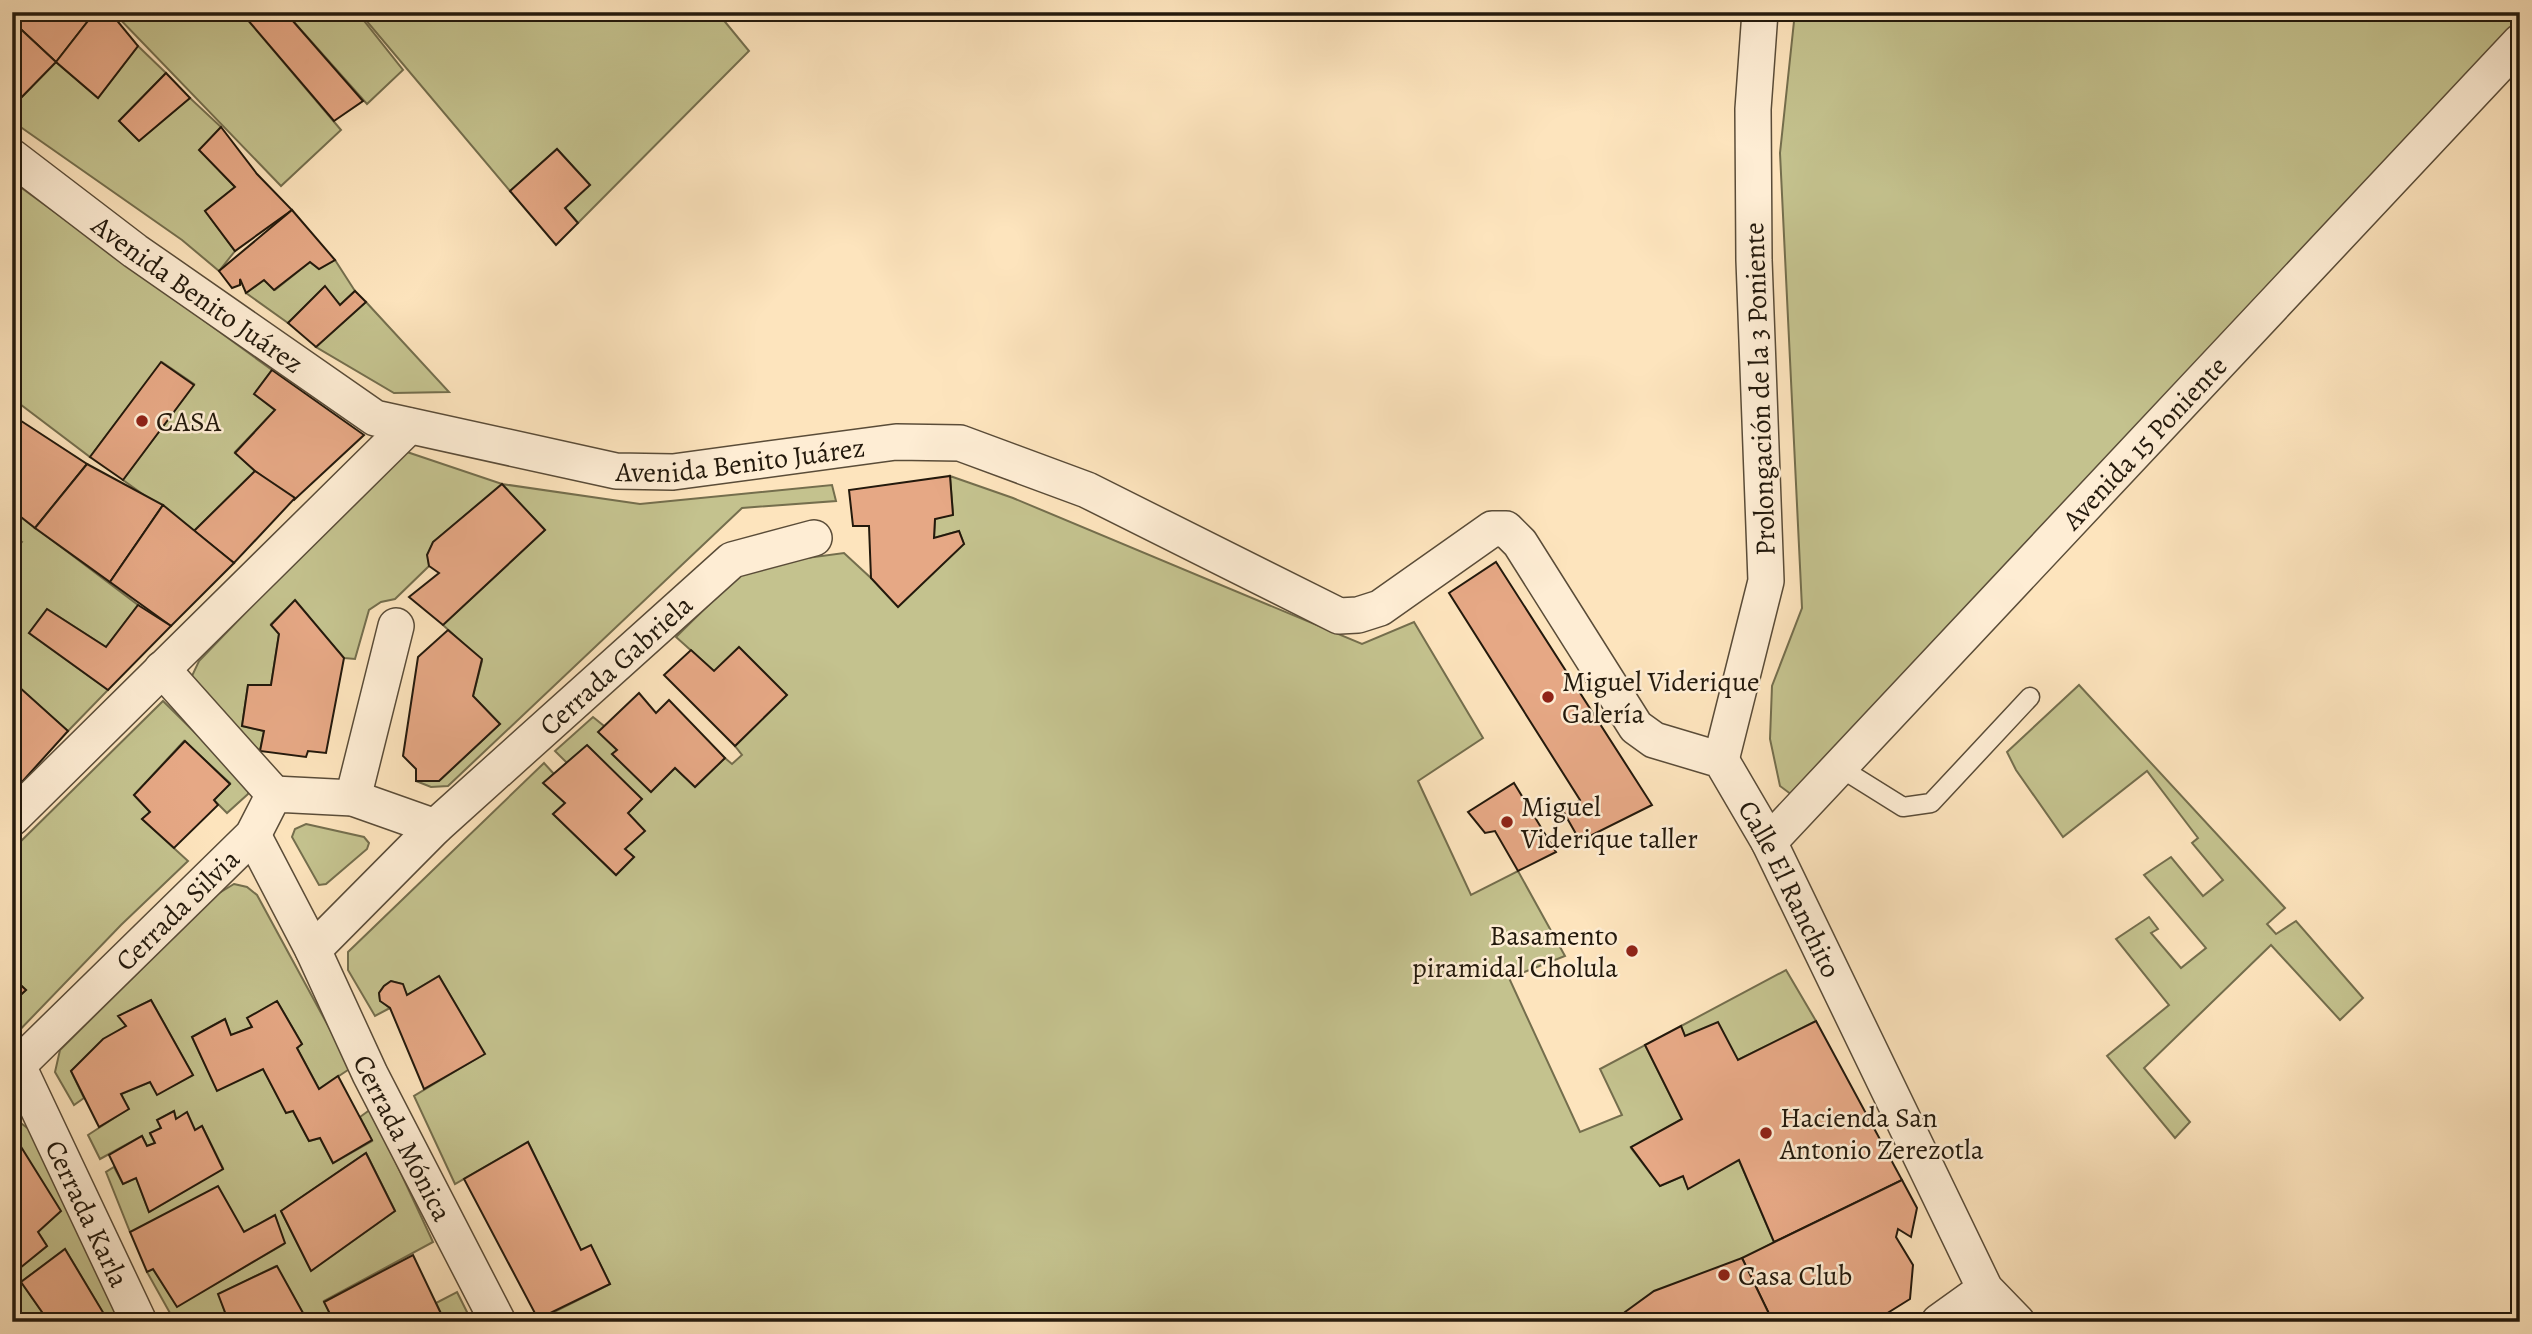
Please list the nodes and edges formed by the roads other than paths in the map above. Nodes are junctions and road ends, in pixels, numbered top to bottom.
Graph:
1 (1760, 12) edge
2 (2520, 42) edge
3 (12, 157) edge
4 (409, 426) junction
5 (814, 538) dead end
6 (396, 626) dead end
7 (162, 669) junction
8 (2031, 696) dead end
9 (1721, 760) junction
10 (1839, 767) junction
11 (274, 794) junction
12 (353, 798) junction
13 (12, 818) edge
14 (435, 827) junction
15 (253, 835) junction
16 (1769, 842) junction
17 (313, 950) junction
18 (15, 1068) edge
19 (1985, 1289) junction
20 (139, 1322) edge
21 (498, 1322) edge
22 (1939, 1322) edge
23 (2017, 1322) edge

1 - 9 street, Prolongación de la 3 Poniente
2 - 10 street, Avenida 15 Poniente
3 - 4 street, Avenida Benito Juárez
4 - 7 street
4 - 9 street, Avenida Benito Juárez
5 - 14 street, Cerrada Gabriela
6 - 12 street
7 - 11 street
7 - 13 street
8 - 10 lane
9 - 16 street, Calle El Ranchito
10 - 16 street, Avenida 15 Poniente
11 - 12 street
11 - 15 street, Cerrada Silvia
12 - 14 street
14 - 17 street
15 - 17 street, Cerrada Mónica
15 - 18 street, Cerrada Silvia
16 - 19 street, Calle El Ranchito
17 - 21 street, Cerrada Mónica
18 - 20 street, Cerrada Karla
19 - 22 street
19 - 23 street, Calle El Ranchito

